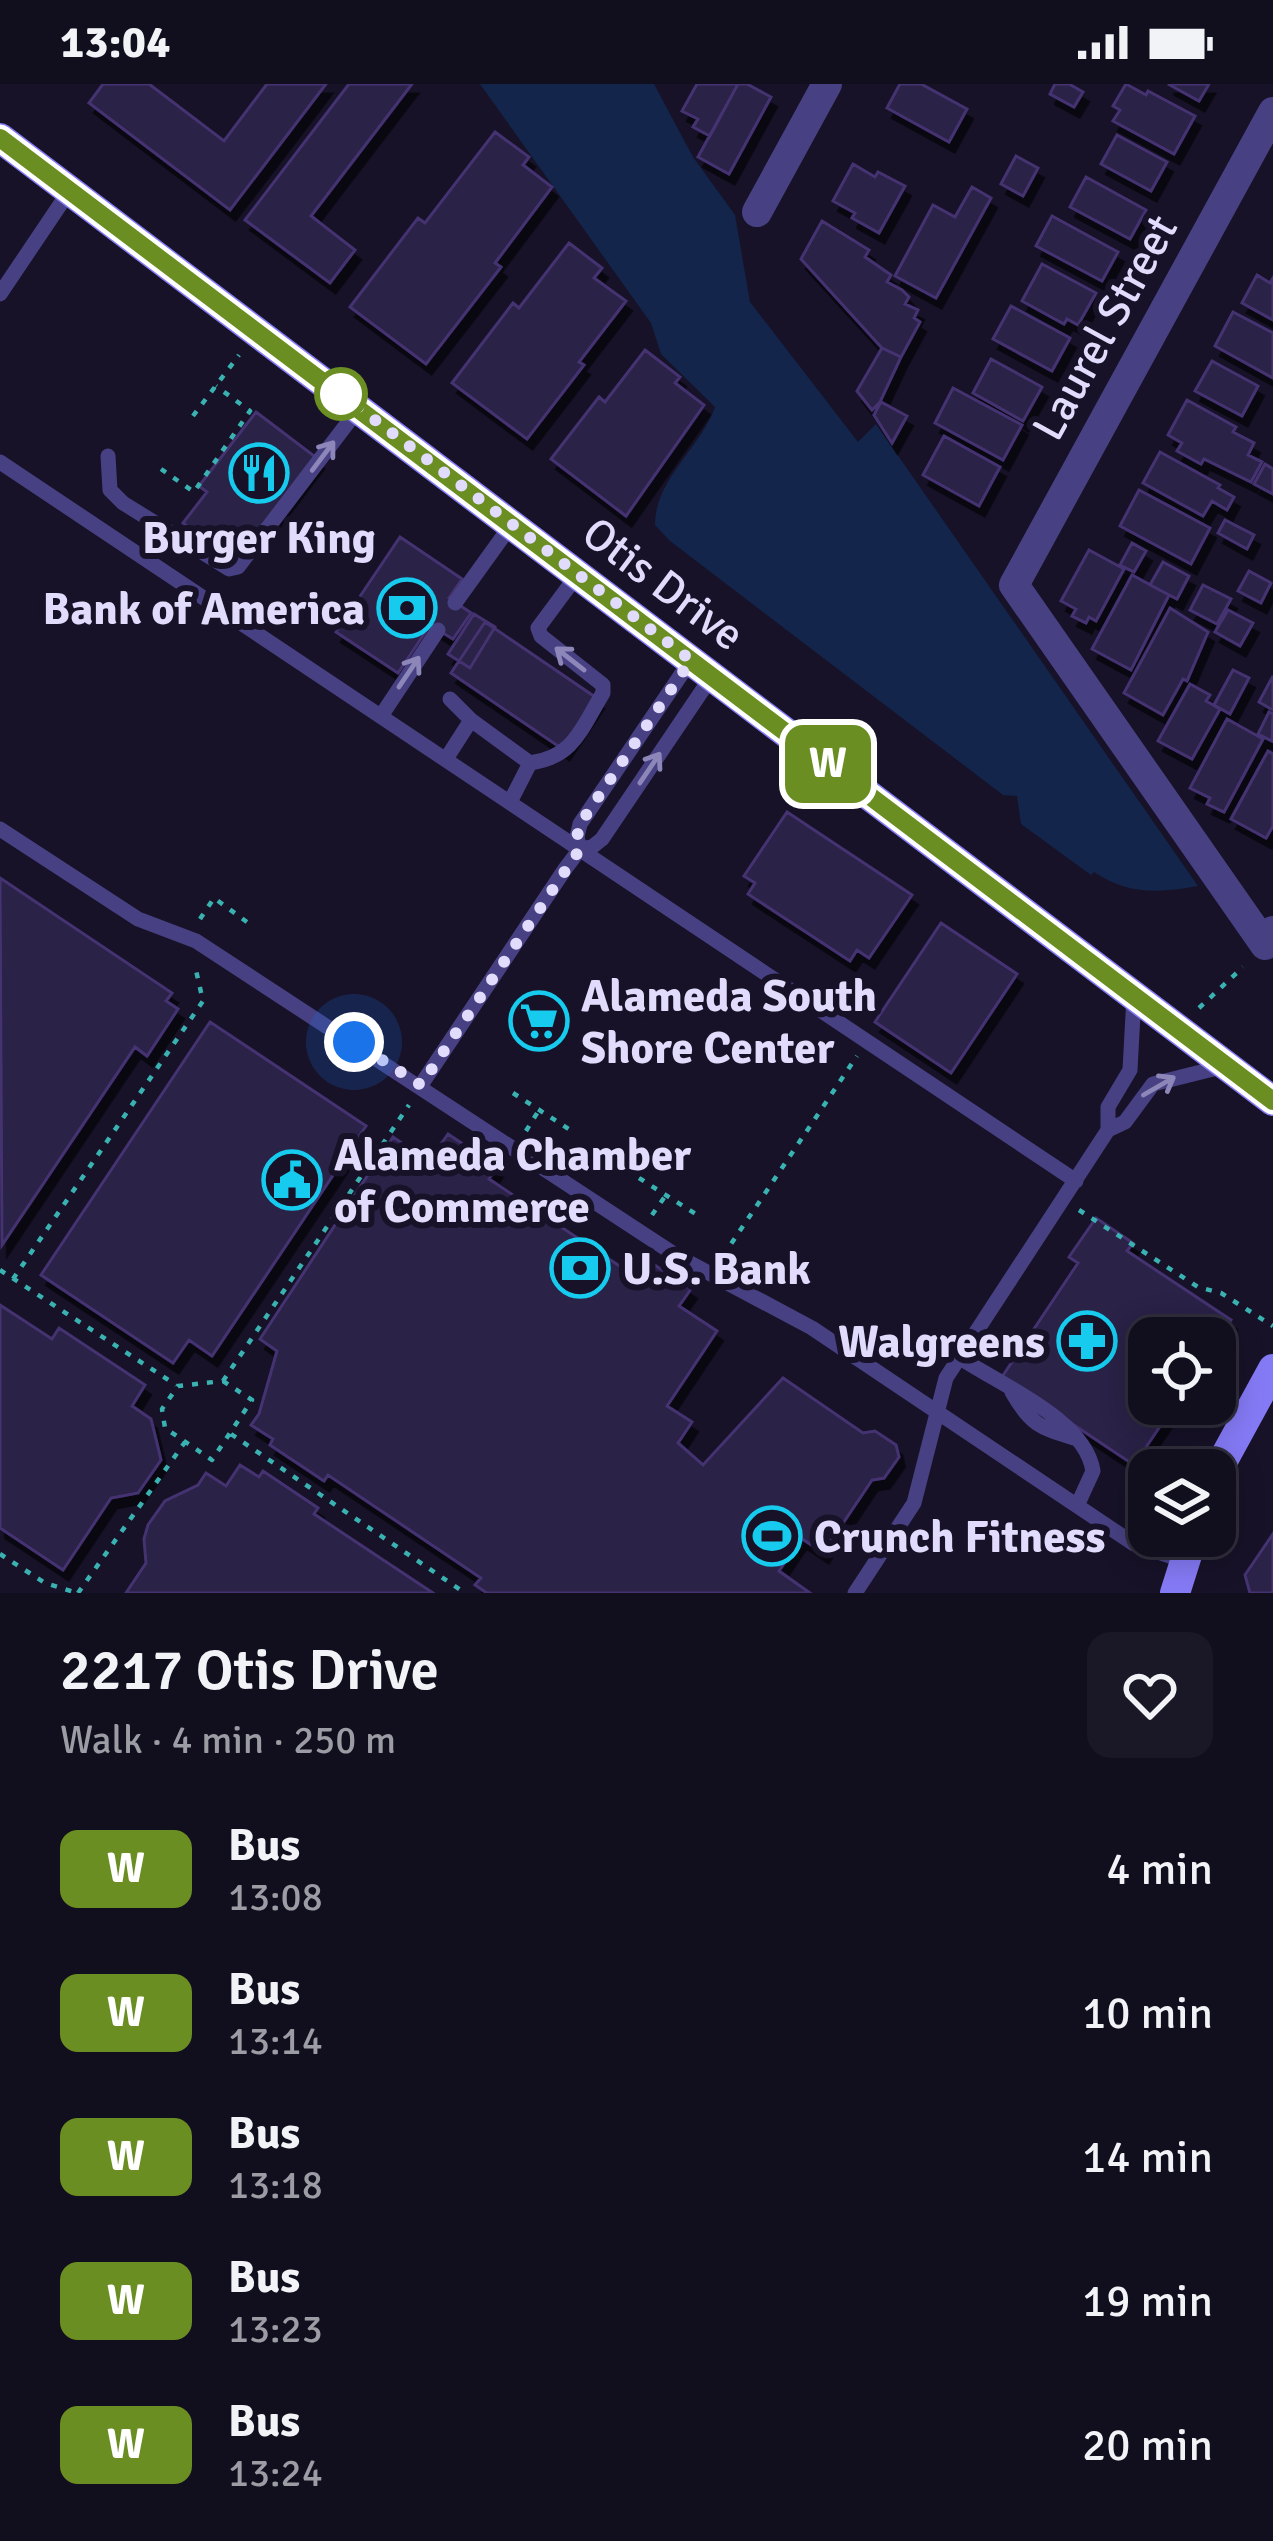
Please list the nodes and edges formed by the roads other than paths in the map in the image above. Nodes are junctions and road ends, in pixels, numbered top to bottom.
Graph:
1 (826, 84) edge
2 (1273, 112) edge
3 (0, 138) edge
4 (70, 190) junction
5 (757, 212) dead end
6 (0, 294) edge
7 (359, 408) junction
8 (108, 456) dead end
9 (0, 462) edge
10 (512, 524) junction
11 (578, 574) junction
12 (455, 603) dead end
13 (438, 630) dead end
14 (701, 668) junction
15 (450, 699) dead end
16 (381, 716) junction
17 (471, 720) junction
18 (446, 759) junction
19 (530, 764) junction
20 (510, 802) junction
21 (0, 829) edge
22 (580, 849) junction
23 (1269, 939) edge
24 (1134, 996) junction
25 (1226, 1066) junction
26 (421, 1085) junction
27 (1273, 1102) edge
28 (1108, 1130) junction
29 (1076, 1181) junction
30 (959, 1357) junction
31 (1273, 1369) edge
32 (936, 1413) junction
33 (1229, 1449) edge
34 (1076, 1506) junction
35 (1128, 1540) edge
36 (1185, 1557) edge
37 (855, 1593) edge
38 (1175, 1593) edge

1 - 5 street
2 - 23 street, Laurel Street
3 - 4 main road, Otis Drive
4 - 6 lane
4 - 7 main road, Otis Drive
8 -> 7 lane
7 - 10 main road, Otis Drive
9 - 16 lane
10 - 11 main road, Otis Drive
10 - 12 lane
11 - 14 main road, Otis Drive
19 -> 11 lane
16 -> 13 lane
22 -> 14 lane
14 - 22 lane
14 - 24 main road, Otis Drive
15 - 17 lane
16 - 18 lane
17 - 18 lane
17 - 19 lane
18 - 20 lane
19 - 20 lane
20 - 22 lane
21 - 26 lane
22 - 26 lane
22 - 29 lane
24 - 25 main road, Otis Drive
24 - 28 lane
25 - 27 main road, Otis Drive
28 -> 25 lane
26 - 32 lane
28 - 29 lane
29 - 30 lane
30 - 32 lane
30 - 34 lane
31 - 33 main road
32 - 34 lane
32 - 37 lane
34 - 35 lane
36 - 38 main road

